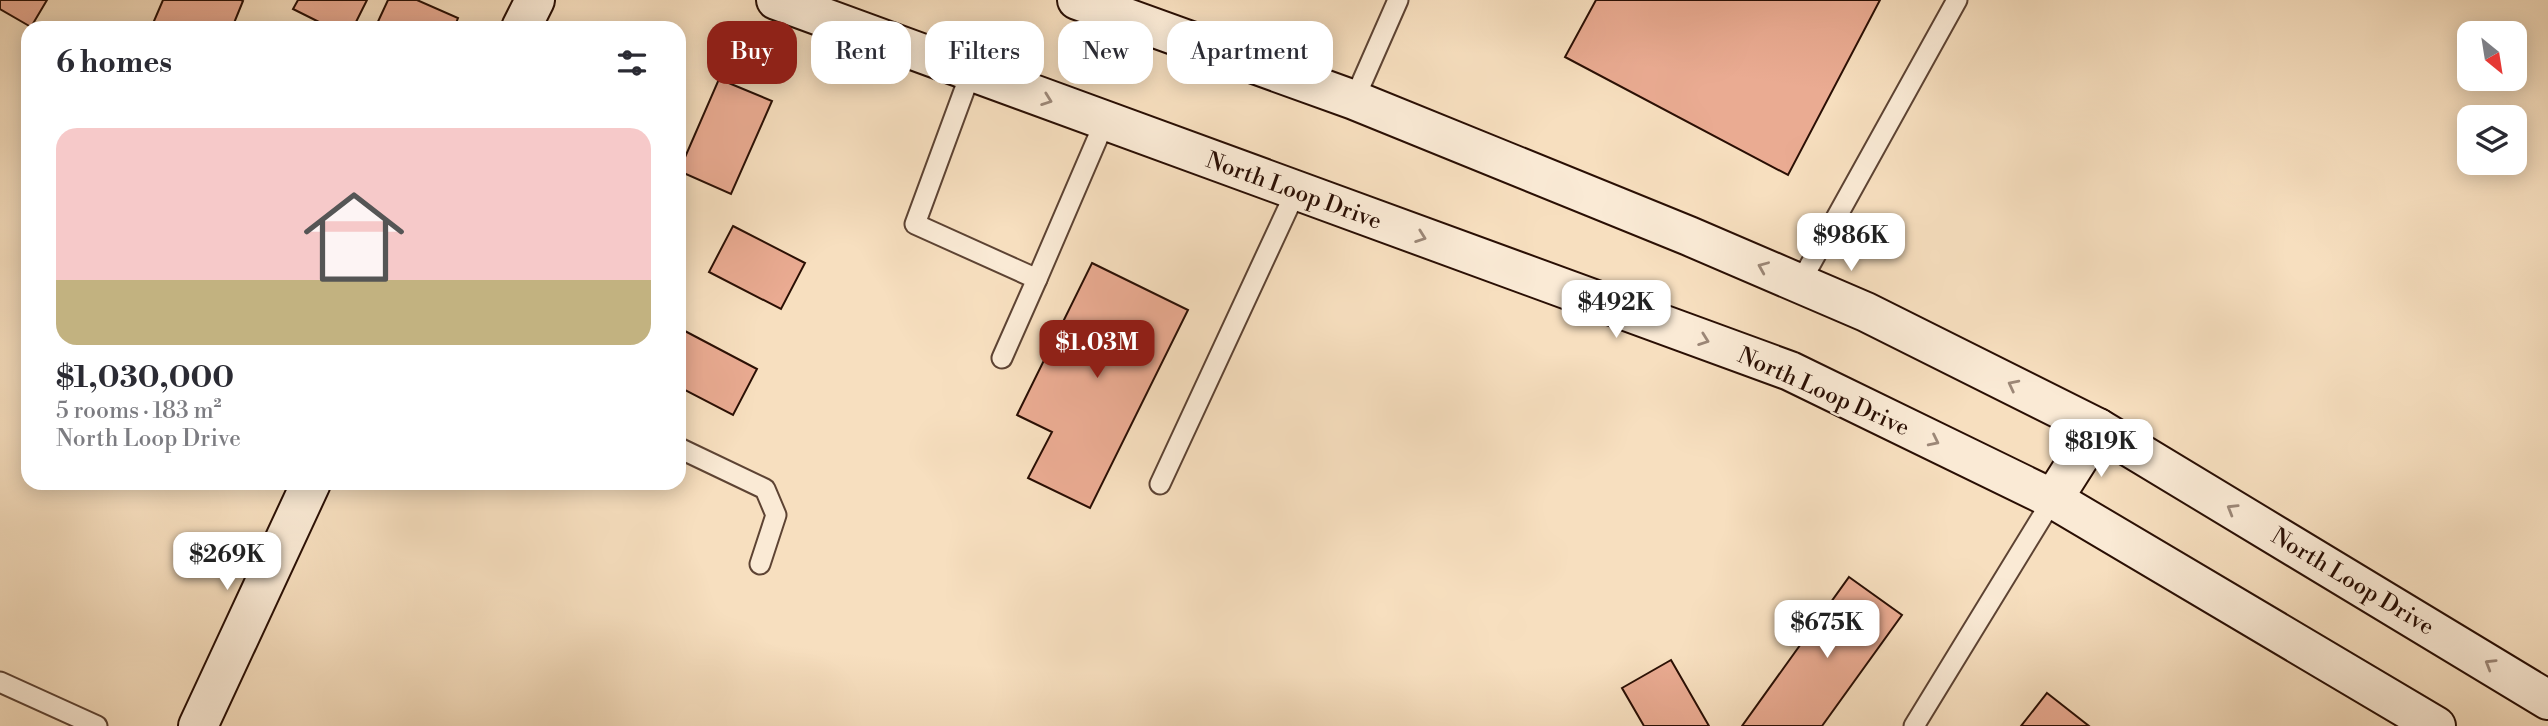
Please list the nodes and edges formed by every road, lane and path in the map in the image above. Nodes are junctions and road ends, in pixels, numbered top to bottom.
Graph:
1 (535, 0) edge
2 (776, 0) edge
3 (1077, 0) edge
4 (1398, 0) edge
5 (1957, 0) edge
6 (524, 21) edge
7 (925, 55) edge
8 (967, 84) edge
9 (1004, 84) edge
10 (1354, 100) junction
11 (1105, 121) junction
12 (1296, 191) junction
13 (1037, 279) junction
14 (1800, 283) junction
15 (1002, 358) dead end
16 (2098, 428) junction
17 (686, 451) edge
18 (1160, 484) dead end
19 (308, 490) edge
20 (2053, 499) junction
21 (761, 564) dead end
22 (0, 682) edge
23 (2548, 700) edge
24 (97, 726) edge
25 (198, 726) edge
26 (1914, 726) edge
27 (2436, 726) edge

1 - 6 main road
2 - 7 main road, North Loop Drive
3 - 10 main road, North Loop Drive
4 - 10 lane
5 - 14 lane
8 - 13 lane
9 -> 11 main road, North Loop Drive
14 -> 10 main road, North Loop Drive
11 - 12 main road, North Loop Drive
11 - 13 lane
12 - 18 lane
12 -> 20 main road, North Loop Drive
13 - 15 lane
16 -> 14 main road, North Loop Drive
16 - 20 main road
23 -> 16 main road, North Loop Drive
17 - 21 lane
19 - 25 main road
20 - 26 lane
20 - 27 main road, North Loop Drive
22 - 24 lane

